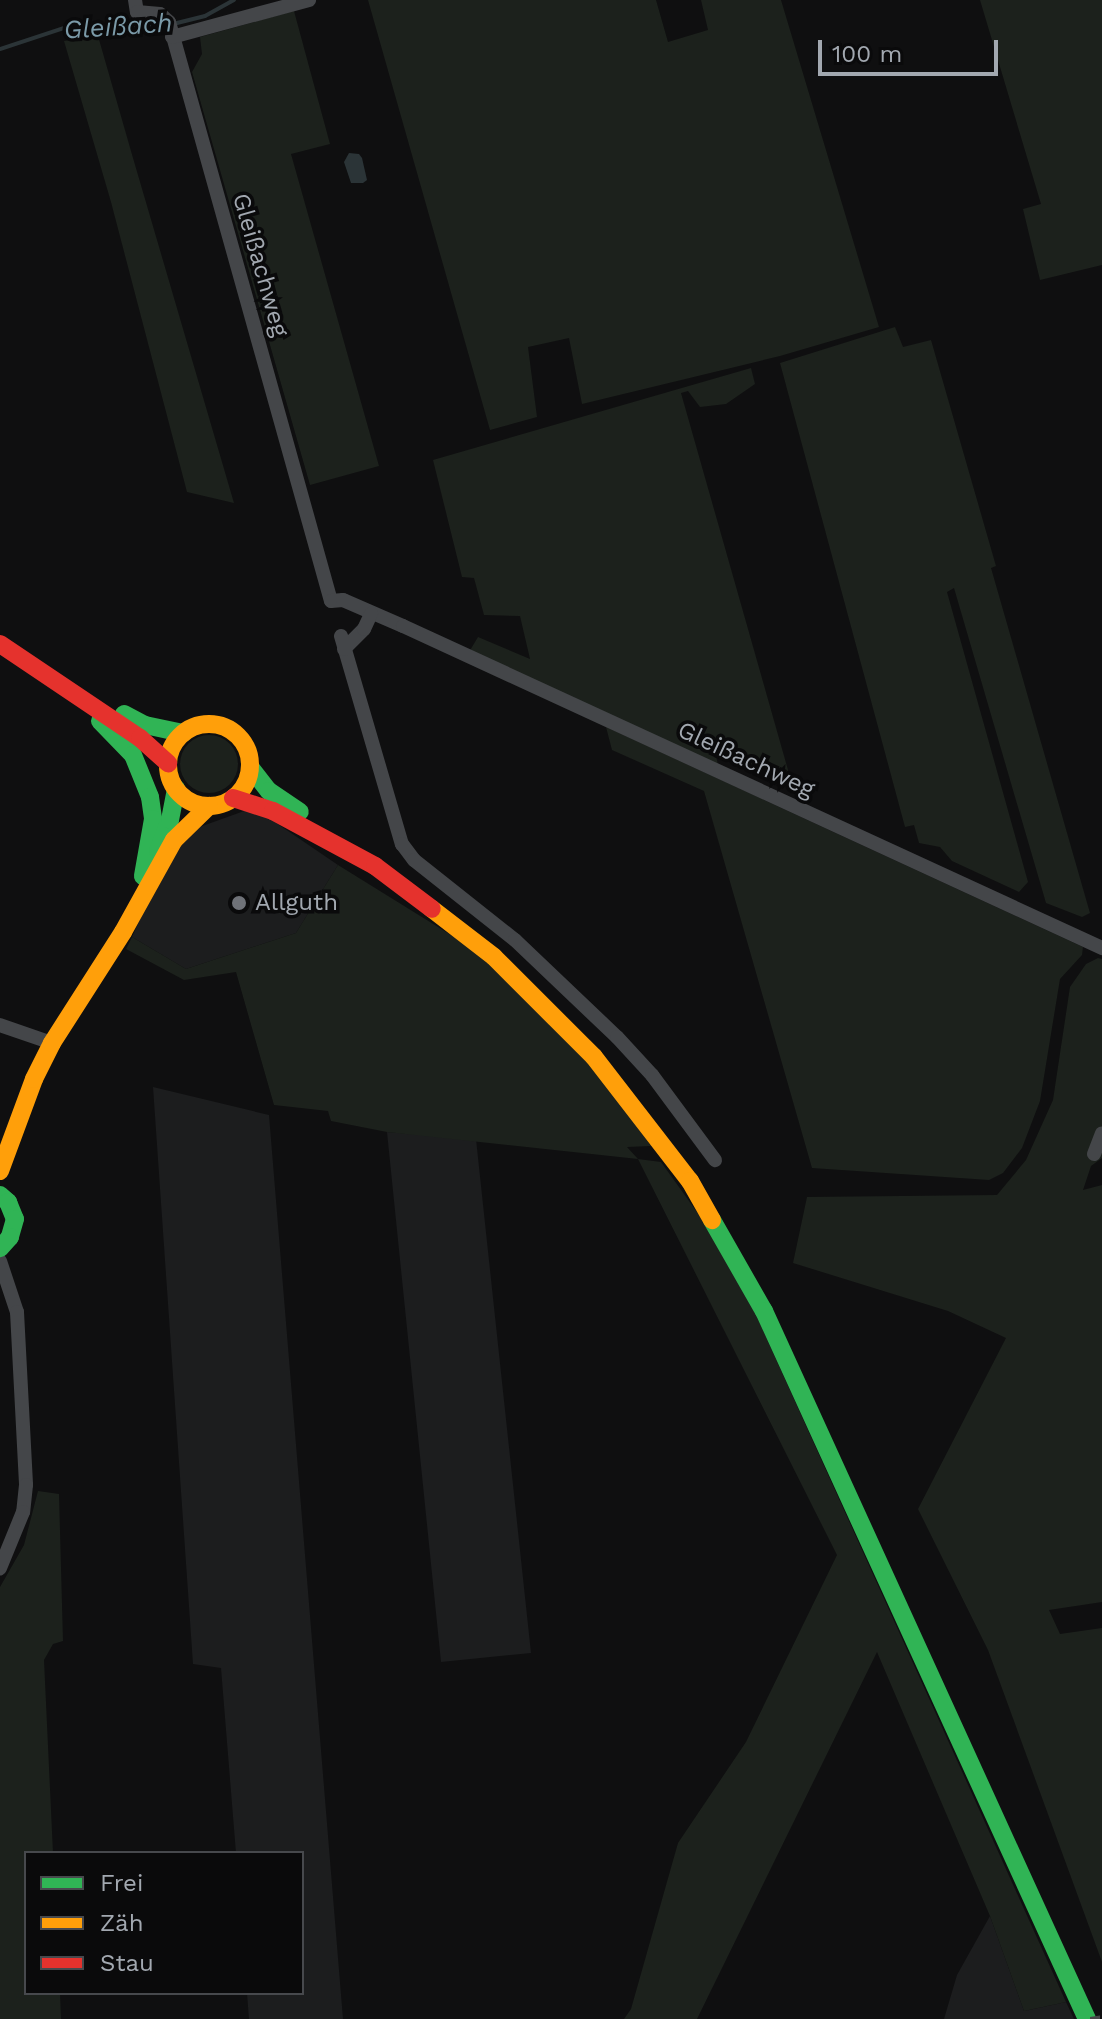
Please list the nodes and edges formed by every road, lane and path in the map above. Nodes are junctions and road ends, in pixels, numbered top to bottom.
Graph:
1 (135, 0) edge
2 (309, 0) edge
3 (170, 28) junction
4 (371, 614) junction
5 (0, 644) edge
6 (81, 699) junction
7 (183, 733) junction
8 (168, 763) junction
9 (250, 767) junction
10 (176, 789) junction
11 (233, 798) junction
12 (209, 806) junction
13 (375, 866) junction
14 (143, 876) junction
15 (1102, 948) edge
16 (105, 954) junction
17 (0, 1025) edge
18 (52, 1043) junction
19 (34, 1079) junction
20 (0, 1131) edge
21 (1102, 1133) edge
22 (1094, 1154) dead end
23 (715, 1160) dead end
24 (0, 1171) edge
25 (0, 1195) edge
26 (0, 1248) edge
27 (0, 1261) edge
28 (0, 1568) edge
29 (1087, 2019) edge

1 - 3 street
2 - 3 street
3 - 4 street, Gleißachweg
4 - 15 street, Gleißachweg
4 - 23 street
5 - 6 main road
6 - 7 main road
6 - 8 main road
6 - 14 main road
7 - 8 main road
7 - 9 main road
8 - 10 main road
9 - 11 main road
9 - 13 main road
10 - 12 main road
10 - 14 main road
11 - 12 main road
11 - 13 main road
12 - 16 main road
13 - 29 main road
14 - 16 main road
16 - 18 main road
17 - 18 street
18 - 19 main road
19 - 20 main road
19 - 24 main road
21 - 22 street
25 - 26 main road
27 - 28 street

